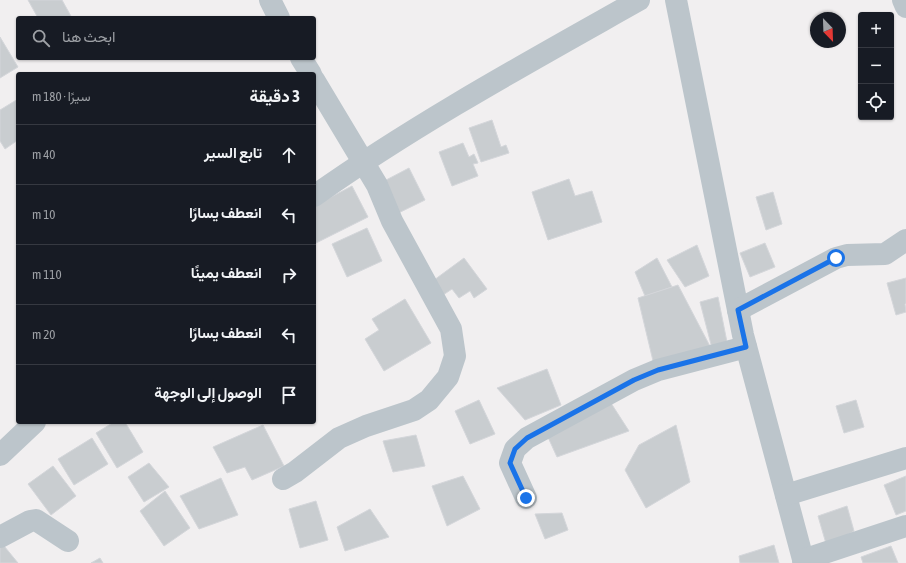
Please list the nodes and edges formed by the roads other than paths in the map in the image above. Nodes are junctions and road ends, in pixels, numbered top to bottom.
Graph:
1 (270, 0) edge
2 (639, 0) edge
3 (676, 0) edge
4 (903, 0) edge
5 (906, 7) edge
6 (278, 16) edge
7 (302, 60) edge
8 (309, 72) edge
9 (316, 83) edge
10 (362, 162) junction
11 (316, 195) edge
12 (906, 240) edge
13 (738, 310) junction
14 (746, 347) junction
15 (34, 424) edge
16 (0, 455) edge
17 (906, 458) edge
18 (283, 479) dead end
19 (786, 495) junction
20 (526, 498) dead end
21 (906, 526) edge
22 (0, 537) edge
23 (68, 541) dead end
24 (803, 562) edge

1 - 6 street
2 - 10 street
3 - 13 street
4 - 5 street
7 - 8 street
9 - 10 street
10 - 11 street
10 - 18 street
12 - 13 street
13 - 14 street
14 - 19 street
14 - 20 street
15 - 16 street
17 - 19 street
19 - 24 street
21 - 24 street
22 - 23 street

